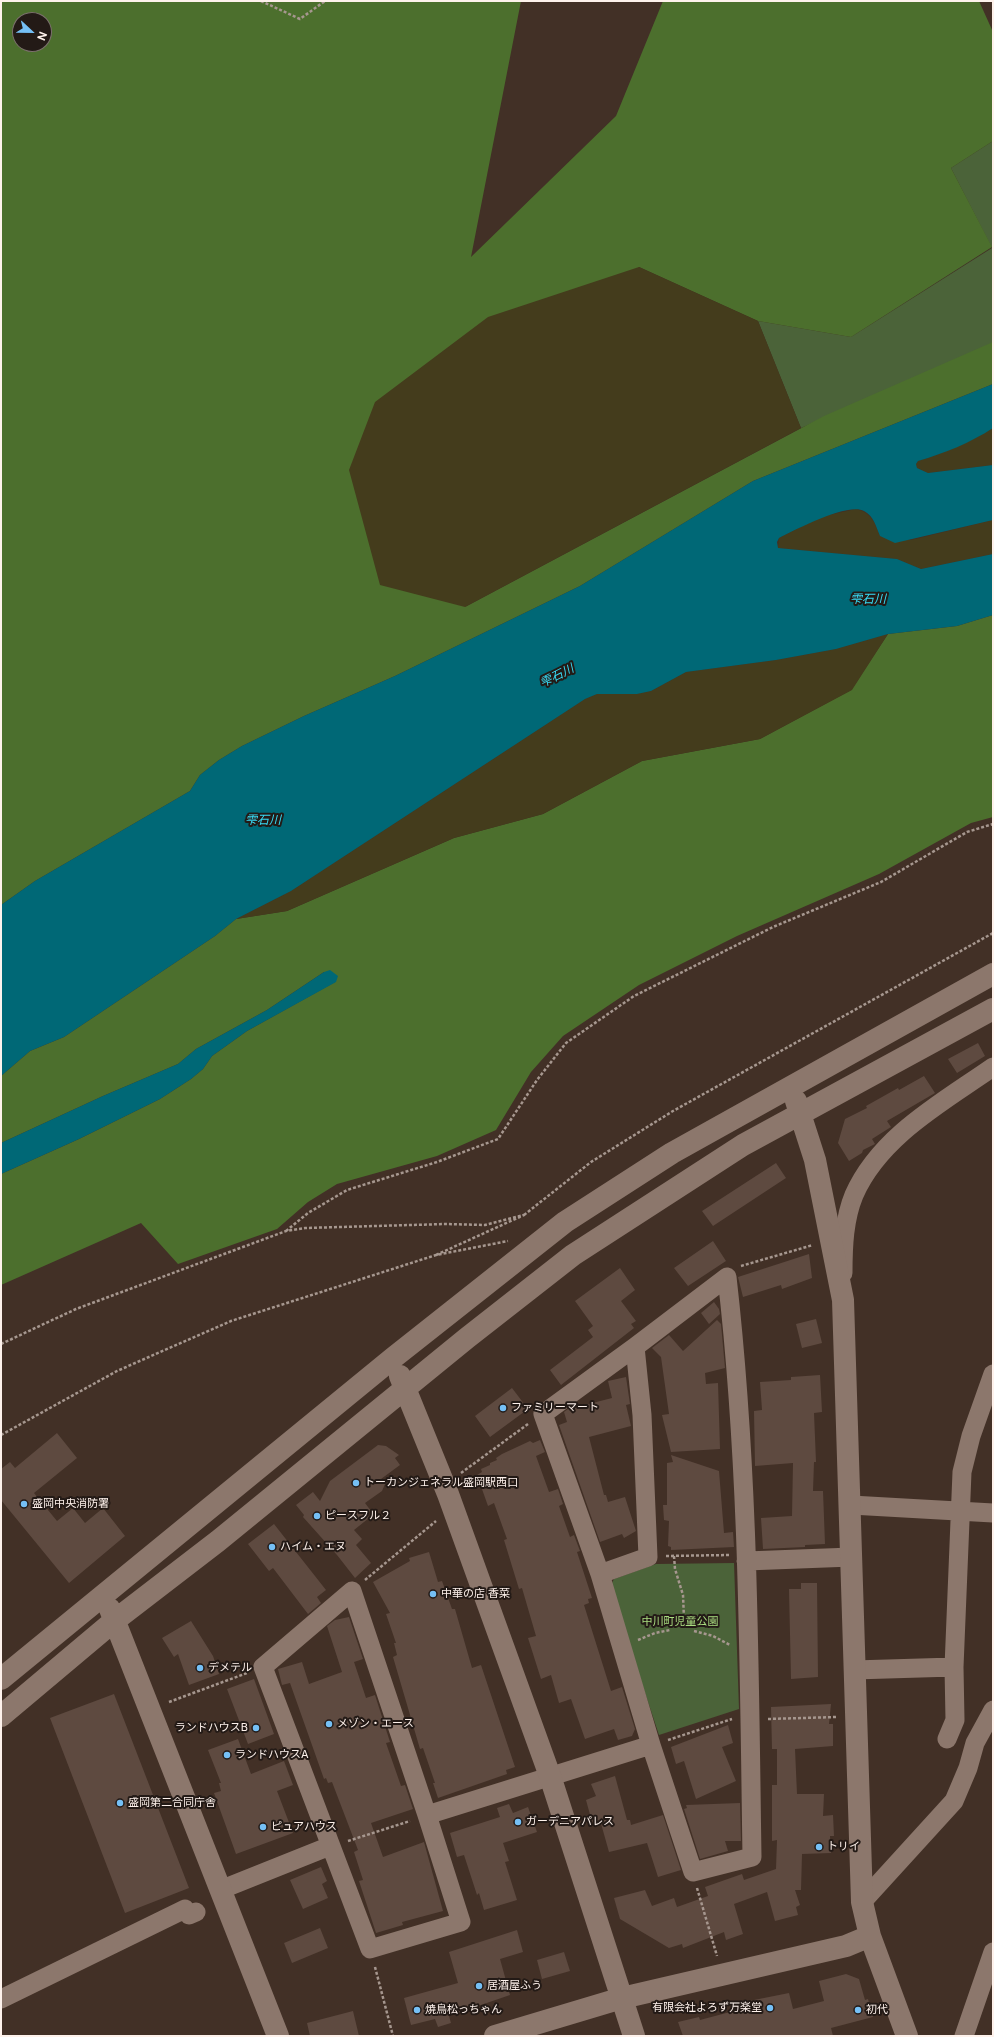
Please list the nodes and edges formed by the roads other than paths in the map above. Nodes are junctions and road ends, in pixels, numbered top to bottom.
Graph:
1 (993, 974) edge
2 (993, 1009) edge
3 (993, 1067) edge
4 (791, 1085) junction
5 (800, 1114) junction
6 (843, 1300) junction
7 (635, 1347) junction
8 (393, 1358) junction
9 (992, 1380) edge
10 (405, 1388) junction
11 (851, 1505) junction
12 (960, 1511) junction
13 (993, 1513) edge
14 (852, 1557) junction
15 (746, 1558) junction
16 (600, 1574) junction
17 (104, 1595) junction
18 (114, 1621) junction
19 (954, 1667) junction
20 (854, 1670) junction
21 (1, 1679) edge
22 (993, 1710) edge
23 (1, 1716) edge
24 (948, 1739) dead end
25 (651, 1745) junction
26 (550, 1776) junction
27 (427, 1816) junction
28 (330, 1846) junction
29 (220, 1890) junction
30 (862, 1902) junction
31 (196, 1912) dead end
32 (870, 1936) junction
33 (993, 1952) edge
34 (622, 1998) junction
35 (1, 1999) edge
36 (278, 2036) edge
37 (495, 2036) edge
38 (634, 2036) edge
39 (907, 2036) edge
40 (964, 2036) edge

1 - 4 street
2 - 5 street
3 - 6 street
4 - 5 street
4 - 8 street
5 - 6 street
5 - 10 street
6 - 11 street
7 - 15 street
7 - 16 street
7 - 16 street
8 - 10 street
8 - 17 street
9 - 12 street
10 - 18 street
10 - 26 street
11 - 12 street
11 - 14 street
12 - 13 street
12 - 19 street
14 - 15 street
14 - 20 street
15 - 25 street
16 - 25 street
17 - 18 street
17 - 21 street
18 - 23 street
18 - 29 street
19 - 20 street
19 - 24 street
20 - 30 street
22 - 30 street
25 - 26 street
26 - 27 street
26 - 34 street
27 - 28 street
27 - 28 street
28 - 29 street
29 - 36 street
30 - 32 street
31 - 35 street
32 - 34 street
32 - 39 street
33 - 40 street
34 - 37 street
34 - 38 street

